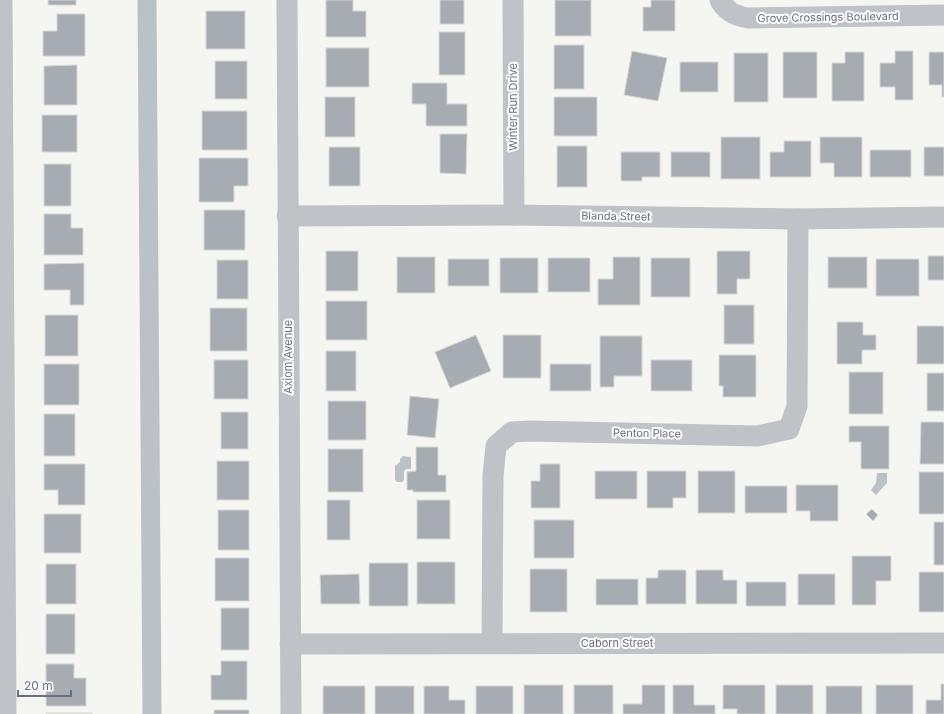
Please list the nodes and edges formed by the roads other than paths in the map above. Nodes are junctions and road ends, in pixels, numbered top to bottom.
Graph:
1 (2, 0) edge
2 (287, 0) edge
3 (513, 0) edge
4 (720, 0) edge
5 (944, 15) edge
6 (1, 154) edge
7 (514, 215) junction
8 (288, 216) junction
9 (944, 217) edge
10 (798, 219) junction
11 (2, 356) edge
12 (492, 643) junction
13 (944, 643) edge
14 (290, 644) junction
15 (6, 714) edge
16 (291, 714) edge

1 - 6 street
2 - 8 street, Axiom Avenue
3 - 7 street, Winter Run Drive
4 - 5 street, Grove Crossings Boulevard
6 - 11 street
7 - 8 street, Blanda Street
7 - 10 street, Blanda Street
8 - 14 street, Axiom Avenue
9 - 10 street, Blanda Street
10 - 12 street, Penton Place
11 - 15 street
12 - 13 street, Caborn Street
12 - 14 street, Caborn Street
14 - 16 street, Axiom Avenue

